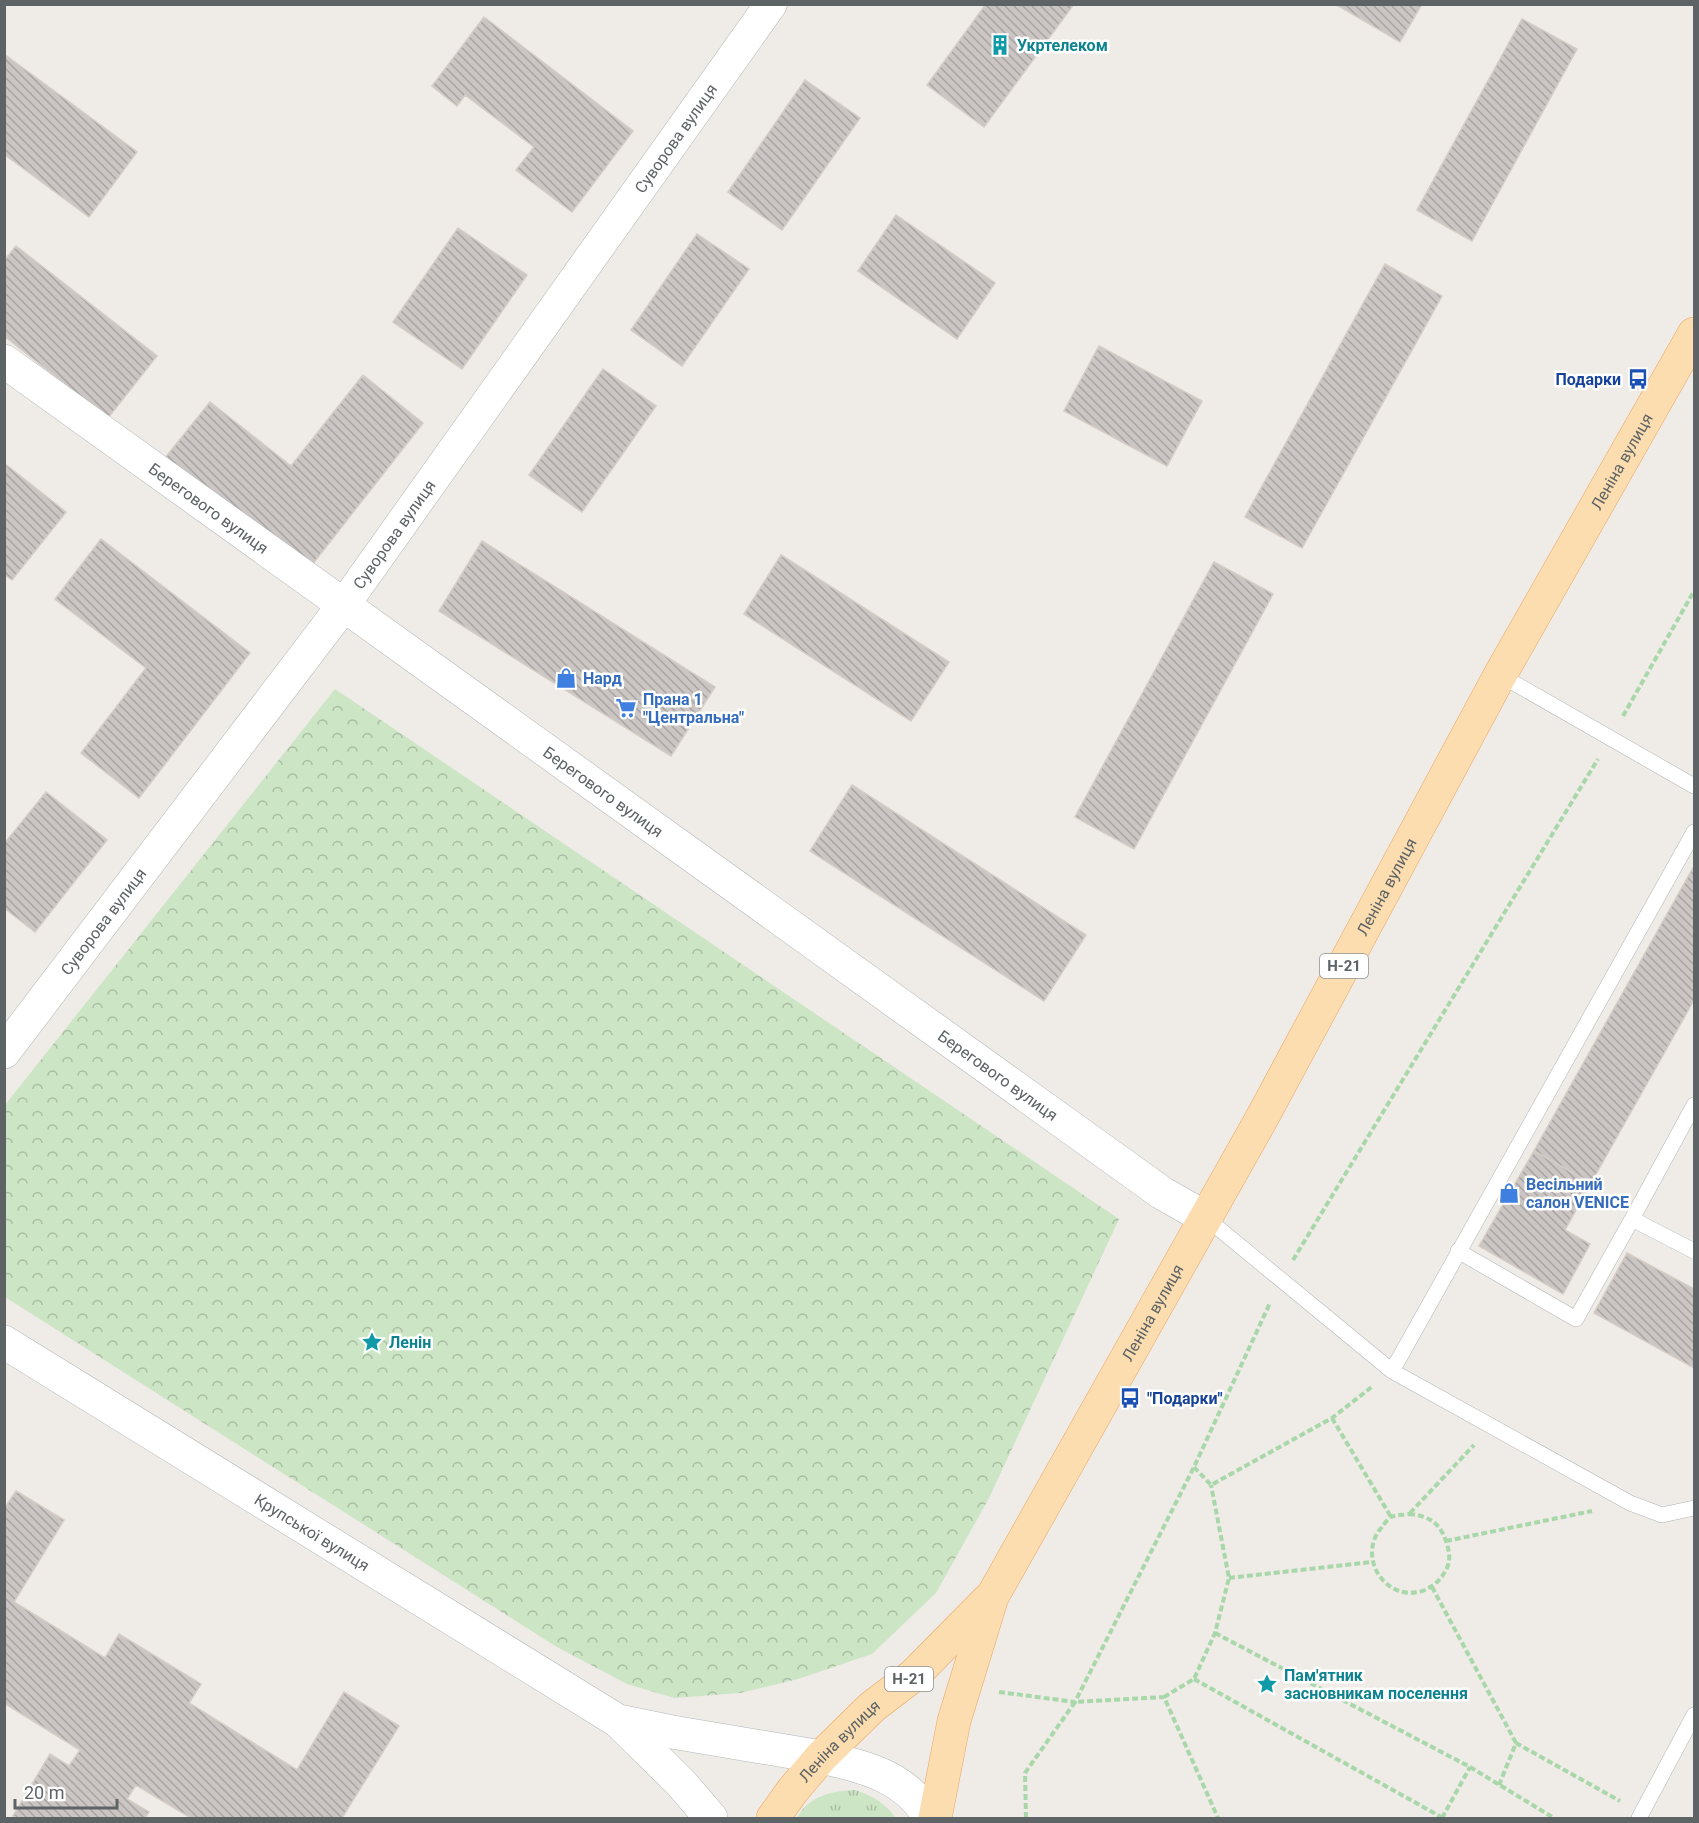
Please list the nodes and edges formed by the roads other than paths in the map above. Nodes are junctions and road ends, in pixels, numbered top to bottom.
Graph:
1 (771, 4) edge
2 (1695, 334) edge
3 (4, 361) edge
4 (343, 606) junction
5 (1500, 675) junction
6 (1695, 786) edge
7 (1695, 832) edge
8 (4, 1052) edge
9 (1695, 1105) edge
10 (1206, 1218) junction
11 (1632, 1219) junction
12 (1458, 1251) junction
13 (1695, 1251) edge
14 (4, 1342) edge
15 (1392, 1371) junction
16 (1695, 1508) edge
17 (992, 1597) junction
18 (1695, 1715) edge
19 (618, 1721) junction
20 (821, 1757) junction
21 (1640, 1816) edge
22 (711, 1818) edge
23 (773, 1818) edge
24 (930, 1818) edge
25 (935, 1818) edge

1 - 4 street, Суворова вулиця
2 - 5 main road, Леніна вулиця / Н-21
3 - 4 street, Берегового вулиця
4 - 8 street, Суворова вулиця
4 - 10 street, Берегового вулиця
5 - 6 lane
5 - 10 main road, Леніна вулиця / Н-21
7 - 12 lane
9 - 11 lane
10 - 15 lane
10 - 17 main road, Леніна вулиця / Н-21
11 - 12 lane
11 - 13 lane
12 - 15 lane
14 - 19 street, Крупської вулиця
15 - 16 lane
17 - 20 main road, Леніна вулиця / Н-21
17 - 25 main road, Леніна вулиця / Н-21
18 - 21 lane
19 - 20 street, Крупської вулиця
19 - 22 street, Крупської вулиця
20 - 23 main road, Леніна вулиця / Н-21
20 - 24 street, Крупської вулиця

